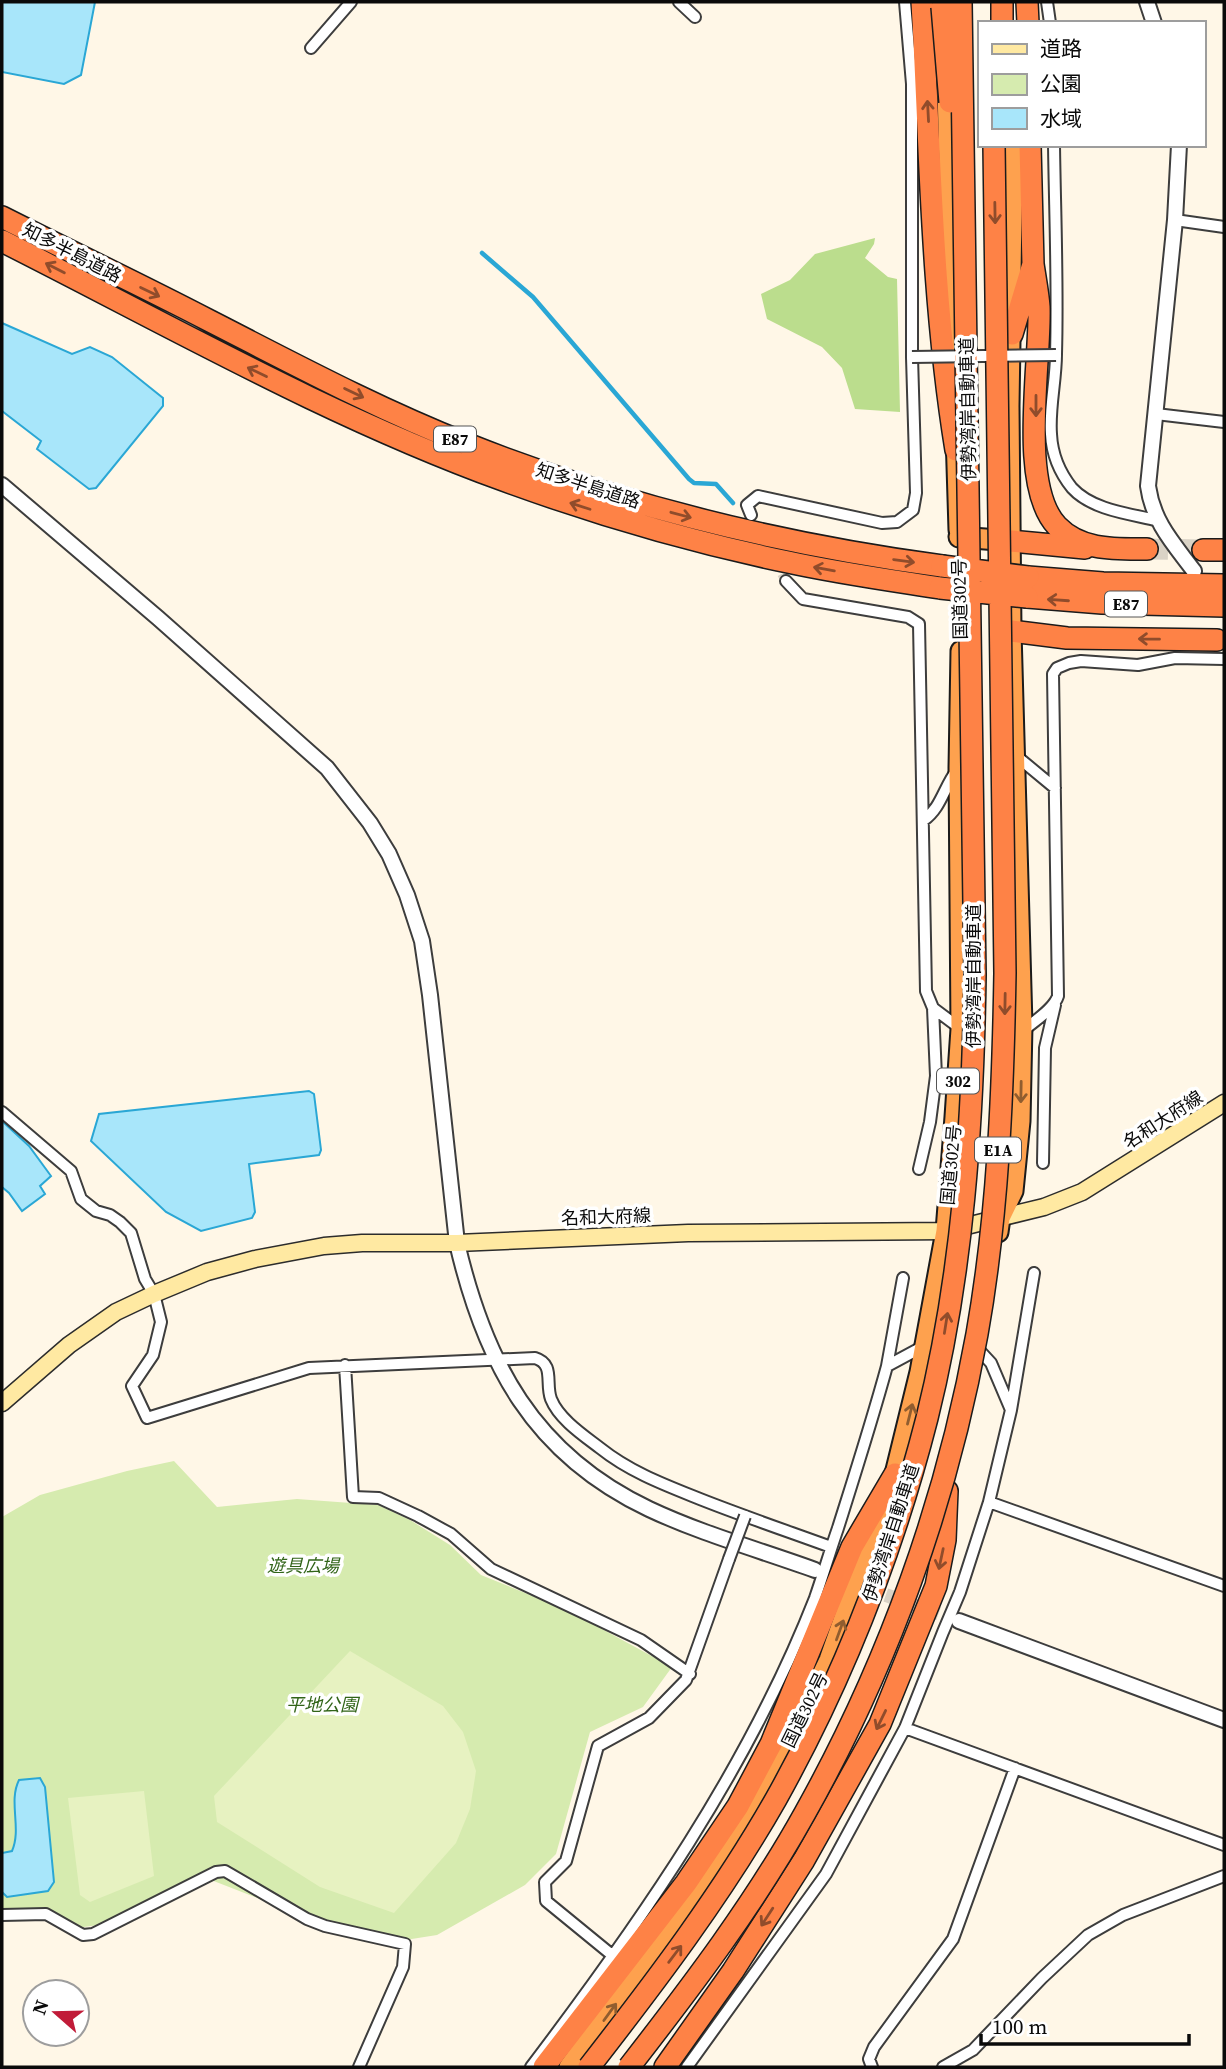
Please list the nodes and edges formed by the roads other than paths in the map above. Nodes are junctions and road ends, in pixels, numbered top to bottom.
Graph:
1 (351, 2) edge
2 (678, 2) edge
3 (905, 2) edge
4 (922, 2) edge
5 (944, 2) edge
6 (961, 2) edge
7 (992, 2) edge
8 (1004, 2) edge
9 (1027, 2) edge
10 (1047, 2) edge
11 (1147, 2) edge
12 (695, 17) dead end
13 (992, 21) edge
14 (1002, 21) edge
15 (1008, 21) edge
16 (1028, 21) edge
17 (1050, 21) edge
18 (1153, 21) edge
19 (312, 48) dead end
20 (995, 147) edge
21 (1013, 147) edge
22 (1030, 147) edge
23 (1054, 147) edge
24 (1179, 147) edge
25 (2, 217) edge
26 (1175, 220) junction
27 (1224, 227) edge
28 (2, 241) edge
29 (1033, 264) junction
30 (967, 324) junction
31 (1012, 334) junction
32 (1056, 355) junction
33 (912, 357) junction
34 (1156, 414) junction
35 (1224, 422) edge
36 (956, 450) junction
37 (2, 485) edge
38 (751, 515) dead end
39 (1156, 520) junction
40 (959, 537) junction
41 (1011, 541) junction
42 (1147, 549) tunnel mouth
43 (1105, 550) junction
44 (1194, 570) dead end
45 (786, 581) tunnel mouth
46 (1224, 585) edge
47 (1028, 587) junction
48 (1224, 606) edge
49 (961, 624) junction
50 (1011, 631) junction
51 (1221, 649) edge
52 (1014, 754) junction
53 (959, 768) junction
54 (1055, 788) junction
55 (924, 821) junction
56 (1055, 1005) junction
57 (933, 1009) junction
58 (961, 1029) junction
59 (1021, 1032) junction
60 (1224, 1103) edge
61 (2, 1112) edge
62 (1043, 1163) dead end
63 (919, 1169) dead end
64 (1000, 1218) junction
65 (946, 1231) junction
66 (457, 1243) junction
67 (1034, 1273) dead end
68 (903, 1278) dead end
69 (154, 1294) junction
70 (926, 1345) junction
71 (978, 1349) junction
72 (495, 1359) junction
73 (345, 1365) junction
74 (887, 1366) junction
75 (2, 1403) edge
76 (1011, 1410) junction
77 (895, 1474) junction
78 (947, 1491) junction
79 (989, 1502) junction
80 (745, 1516) junction
81 (831, 1547) junction
82 (815, 1570) dead end
83 (1224, 1586) edge
84 (960, 1621) tunnel mouth
85 (690, 1674) junction
86 (1224, 1720) edge
87 (905, 1728) junction
88 (1015, 1768) junction
89 (1224, 1845) edge
90 (1224, 1876) edge
91 (2, 1915) edge
92 (612, 1955) junction
93 (359, 2067) edge
94 (531, 2067) edge
95 (544, 2067) edge
96 (569, 2067) edge
97 (589, 2067) edge
98 (632, 2067) edge
99 (665, 2067) edge
100 (687, 2067) edge
101 (872, 2067) edge
102 (943, 2067) edge

1 - 19 street
2 - 12 street
3 - 33 street
36 -> 4 highway
5 - 30 highway, bridge
5 - 36 highway, 国道302号 / 302
6 - 30 highway, 伊勢湾岸自動車道 / E1A, bridge
7 - 13 highway
8 - 14 highway
8 - 15 highway
9 - 16 highway
10 - 17 street
11 - 18 street
20 -> 98 highway, 伊勢湾岸自動車道 / E1A, bridge
21 - 31 highway
22 - 29 highway
23 - 32 street
24 - 26 street
25 -> 47 highway, 知多半島道路 / E87, bridge
26 - 27 street
26 - 34 street
47 -> 28 highway, 知多半島道路 / E87, bridge
29 - 31 highway
29 -> 43 highway
97 -> 30 highway, 伊勢湾岸自動車道 / E1A, bridge
31 - 41 highway
32 - 33 street, bridge
32 - 39 street
33 - 38 street
34 - 35 street
34 - 39 street
36 - 40 highway, 国道302号 / 302
37 - 66 street
39 - 44 street
40 - 41 highway
40 - 49 highway, 国道302号 / 302
41 - 43 highway
41 - 50 highway
42 - 43 highway
45 - 55 street
46 - 47 highway, 知多半島道路 / E87
48 -> 47 highway, 知多半島道路 / E87
49 - 50 highway
49 - 53 highway, 国道302号 / 302
51 -> 50 highway
50 - 52 highway
51 - 54 street
52 - 54 street
52 - 59 highway
53 - 55 street
53 - 58 highway, 国道302号 / 302
54 - 56 street
55 - 57 street
56 - 59 street
56 - 62 street
57 - 58 street
57 - 63 street
58 - 65 highway, 国道302号 / 302
59 -> 64 highway
60 - 64 main road, 名和大府線
61 - 69 street
64 - 65 main road, 名和大府線
64 - 71 highway
65 - 66 main road, 名和大府線
65 - 70 highway, 国道302号 / 302
66 - 69 main road, 名和大府線
66 - 72 street
67 - 76 street
68 - 74 street
69 - 73 street
69 - 75 main road, 名和大府線
70 - 74 street
77 -> 70 highway, 国道302号 / 302
71 - 76 street
71 - 78 highway
72 - 73 street
72 - 80 street
72 - 82 street
73 - 85 street
74 - 81 street
76 - 79 street
77 - 95 highway
96 -> 77 highway, 国道302号 / 302
78 - 98 highway
78 -> 99 highway
79 - 83 street
79 - 87 street
80 - 81 street
80 - 85 street, bridge
81 - 92 street
84 - 86 street
85 - 92 street
87 - 88 street
87 - 100 street
88 - 89 street
88 - 101 street
90 - 102 street
91 - 93 street
92 - 94 street

